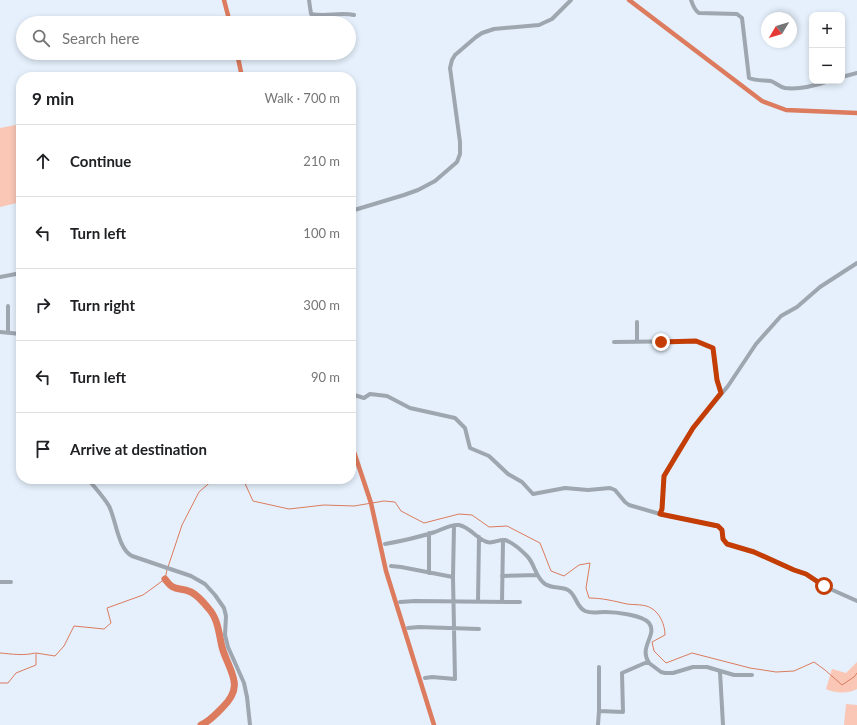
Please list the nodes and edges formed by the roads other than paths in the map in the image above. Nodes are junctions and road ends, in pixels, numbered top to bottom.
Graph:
1 (309, 0) edge
2 (571, 0) edge
3 (690, 0) edge
4 (354, 15) dead end
5 (857, 73) edge
6 (845, 76) edge
7 (815, 84) edge
8 (356, 209) edge
9 (857, 263) edge
10 (16, 274) edge
11 (0, 277) edge
12 (8, 306) dead end
13 (638, 322) dead end
14 (0, 332) edge
15 (8, 333) junction
16 (16, 334) edge
17 (614, 342) dead end
18 (637, 342) junction
19 (721, 393) junction
20 (356, 396) edge
21 (92, 484) edge
22 (660, 514) junction
23 (454, 526) junction
24 (429, 534) junction
25 (479, 537) junction
26 (503, 541) junction
27 (386, 544) dead end
28 (391, 566) dead end
29 (429, 573) junction
30 (537, 575) junction
31 (502, 576) junction
32 (453, 577) junction
33 (0, 582) edge
34 (11, 582) dead end
35 (453, 601) junction
36 (478, 601) junction
37 (857, 601) edge
38 (400, 602) dead end
39 (502, 602) junction
40 (520, 602) dead end
41 (408, 628) dead end
42 (454, 628) junction
43 (479, 629) dead end
44 (649, 662) junction
45 (599, 667) dead end
46 (720, 672) junction
47 (752, 675) dead end
48 (424, 678) dead end
49 (599, 711) junction
50 (250, 725) edge
51 (598, 725) edge
52 (723, 725) edge

1 - 4 street
2 - 8 street
3 - 7 street
5 - 6 street
9 - 19 street
10 - 11 street
12 - 15 street
13 - 18 street
14 - 15 street
15 - 16 street
17 - 18 street
18 - 19 street
19 - 22 street
20 - 22 street
21 - 50 street
22 - 37 street
23 - 24 street
23 - 25 street
23 - 32 street
24 - 27 street
24 - 29 street
25 - 26 street
25 - 36 street
26 - 30 street
26 - 31 street
28 - 29 street
29 - 32 street
30 - 31 street
30 - 44 street
31 - 39 street
32 - 35 street
33 - 34 street
35 - 36 street
35 - 38 street
35 - 42 street
36 - 39 street
39 - 40 street
41 - 42 street
42 - 43 street
42 - 48 street
44 - 46 street
44 - 49 street
45 - 49 street
46 - 47 street
46 - 52 street
49 - 51 street

